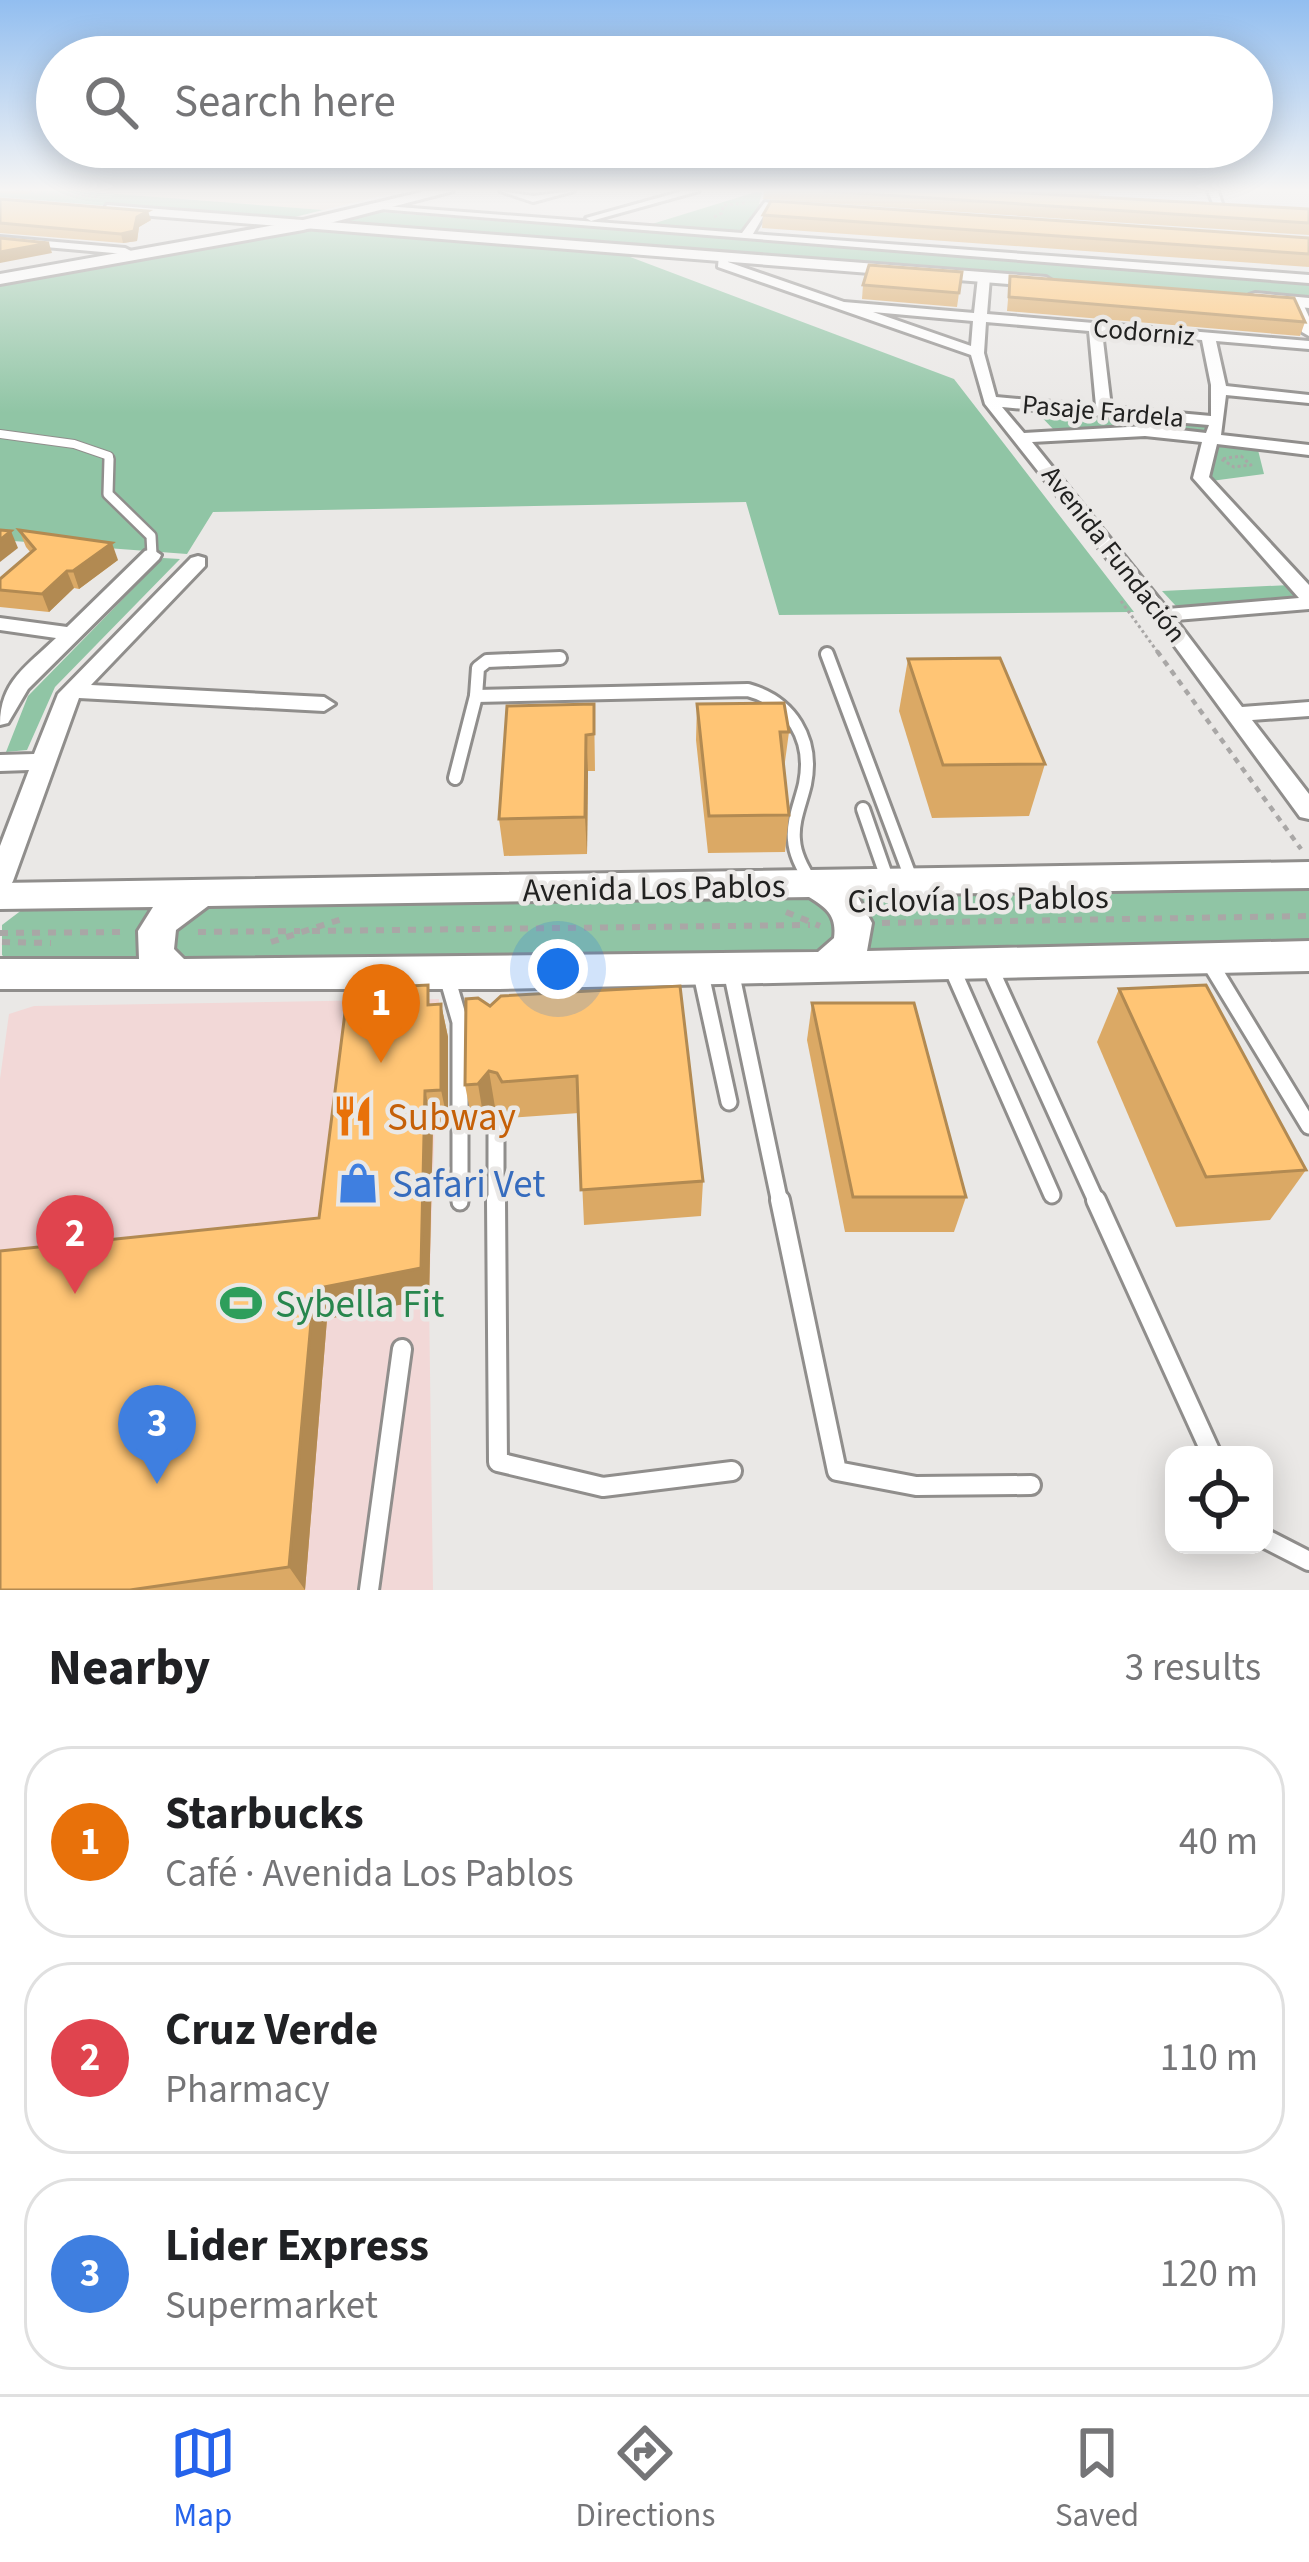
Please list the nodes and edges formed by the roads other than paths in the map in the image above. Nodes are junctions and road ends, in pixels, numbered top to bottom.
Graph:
1 (49, 265) edge
2 (56, 265) edge
3 (725, 265) edge
4 (814, 265) edge
5 (829, 265) edge
6 (1127, 265) edge
7 (0, 275) edge
8 (984, 278) junction
9 (1309, 279) edge
10 (1073, 284) edge
11 (805, 293) junction
12 (1229, 296) edge
13 (1303, 302) edge
14 (843, 306) junction
15 (979, 317) junction
16 (1095, 328) junction
17 (1309, 332) edge
18 (1208, 337) junction
19 (1309, 345) edge
20 (977, 353) junction
21 (1218, 383) junction
22 (1309, 388) edge
23 (1309, 399) edge
24 (990, 401) junction
25 (1104, 412) junction
26 (1213, 430) junction
27 (0, 434) edge
28 (1024, 438) junction
29 (1309, 450) edge
30 (152, 555) joint
31 (198, 562) dead end
32 (1309, 600) edge
33 (1162, 615) junction
34 (0, 624) edge
35 (72, 634) junction
36 (827, 655) dead end
37 (560, 658) dead end
38 (73, 691) junction
39 (476, 696) junction
40 (323, 704) dead end
41 (1309, 709) edge
42 (1238, 714) junction
43 (0, 718) edge
44 (0, 763) edge
45 (43, 768) junction
46 (455, 778) dead end
47 (863, 809) dead end
48 (1309, 812) edge
49 (1309, 875) edge
50 (0, 881) edge
51 (900, 882) junction
52 (812, 884) junction
53 (208, 891) junction
54 (0, 896) edge
55 (838, 938) junction
56 (1309, 956) edge
57 (1, 958) edge
58 (1190, 961) junction
59 (968, 962) junction
60 (715, 969) junction
61 (445, 973) junction
62 (181, 974) junction
63 (729, 1102) dead end
64 (496, 1119) dead end
65 (1309, 1126) edge
66 (1052, 1195) dead end
67 (460, 1202) dead end
68 (402, 1348) dead end
69 (1208, 1446) edge
70 (732, 1471) dead end
71 (1031, 1485) dead end
72 (1273, 1543) edge
73 (1309, 1561) edge
74 (369, 1590) edge

1 - 7 main road
2 - 7 main road
3 - 11 street
4 - 11 street
5 - 8 street
6 - 9 street
8 - 10 street
8 - 15 street, Avenida Fundación
11 - 14 street
12 - 13 street
13 - 17 street
14 - 15 street, Codorniz
14 - 20 street
15 - 16 street, Codorniz
15 - 20 street, Avenida Fundación
16 - 18 street, Codorniz
16 - 25 street
18 - 19 street, Codorniz
18 - 21 street
20 - 24 street, Avenida Fundación
21 - 22 street
21 - 23 street
21 - 26 street
24 - 25 street, Pasaje Fardela
24 - 28 street, Avenida Fundación
25 - 26 street, Pasaje Fardela
26 - 28 street
26 - 29 street
26 - 32 street
27 - 30 lane
28 - 33 street, Avenida Fundación
30 - 35 street
31 - 38 street
32 - 33 street
33 - 42 street, Avenida Fundación
34 - 35 street
35 - 43 street
36 - 51 lane
37 - 39 lane
38 - 40 street
38 - 45 street
39 - 46 lane
39 - 52 lane
41 - 42 street
42 - 48 street, Avenida Fundación
44 - 45 street
45 - 50 street
47 - 51 lane
49 - 51 main road, Avenida Los Pablos
51 - 52 main road, Avenida Los Pablos
52 - 53 main road, Avenida Los Pablos
52 - 55 main road
53 - 54 main road, Avenida Los Pablos
53 - 62 main road
55 - 59 main road
55 - 60 main road
56 - 58 main road
57 - 62 main road
58 - 59 main road
58 - 65 lane
59 - 66 lane
59 - 69 lane
60 - 61 main road
60 - 63 lane
60 - 71 lane
61 - 62 main road
61 - 67 lane
64 - 70 lane
68 - 74 lane
72 - 73 lane

